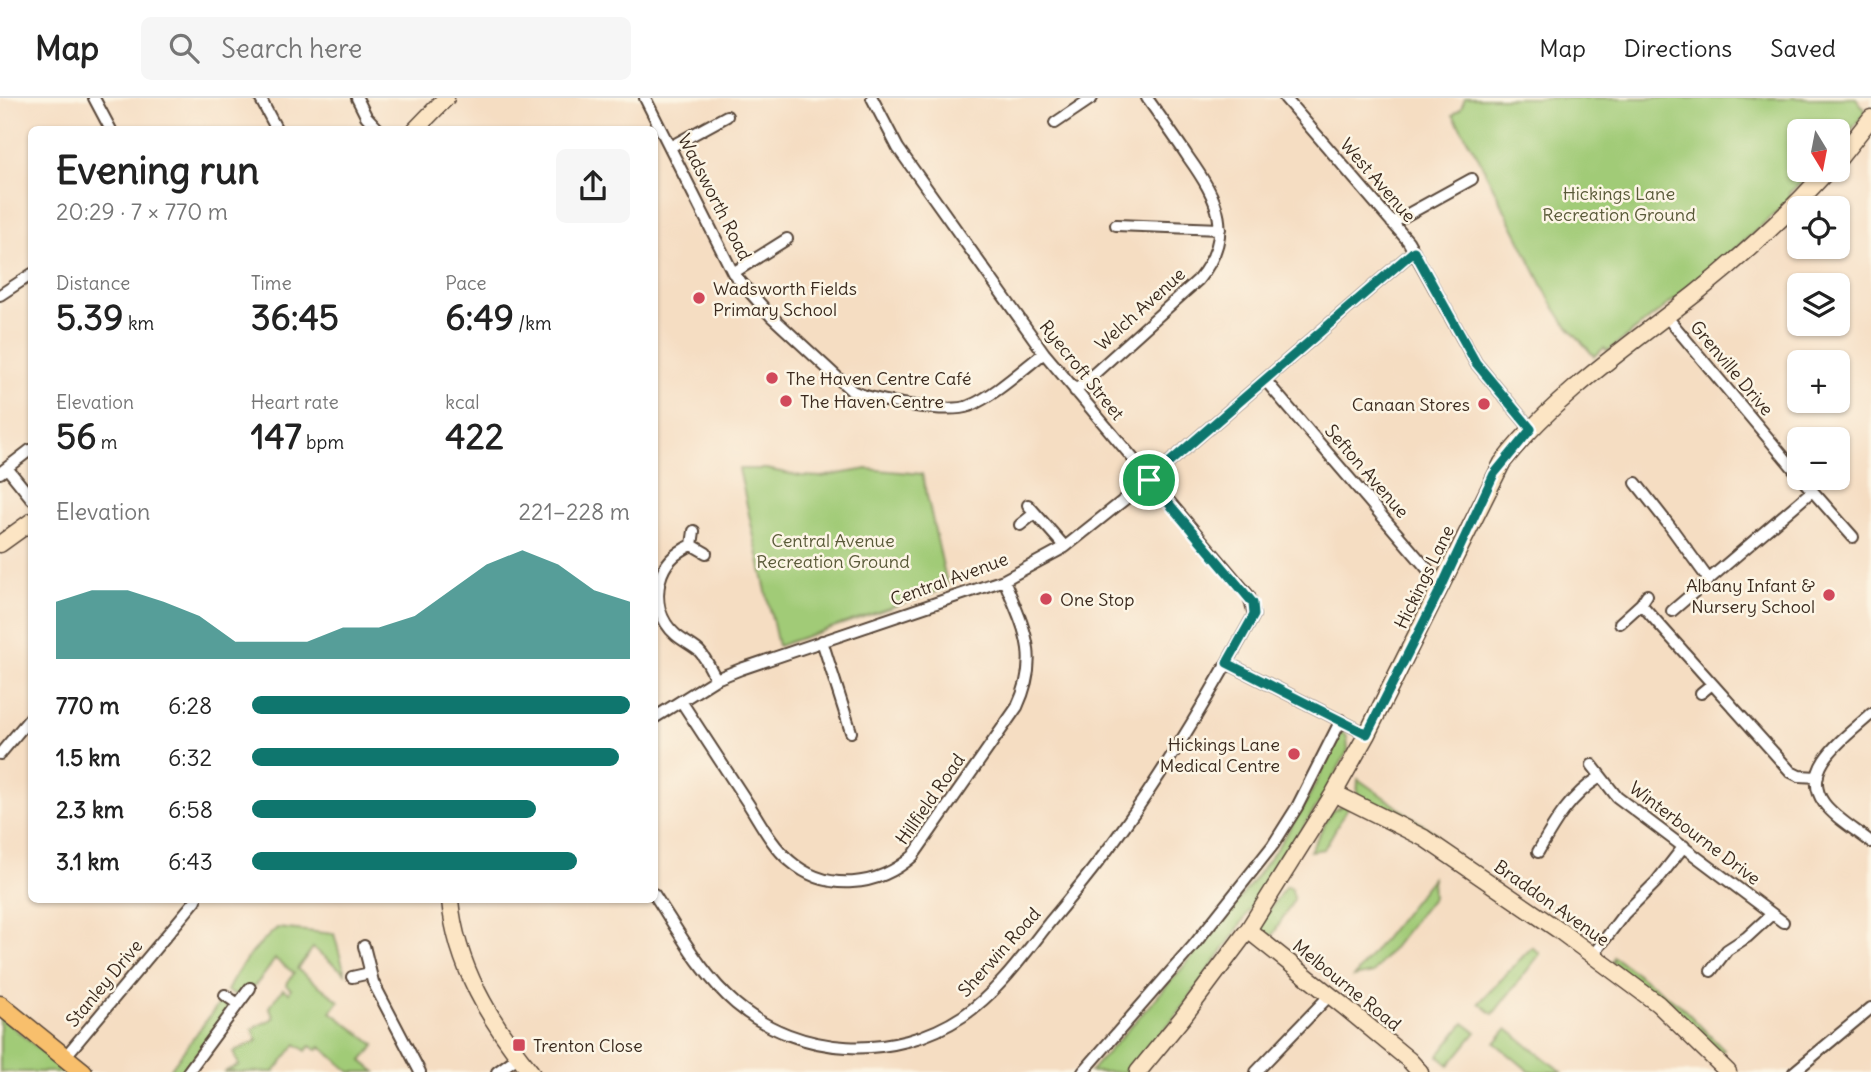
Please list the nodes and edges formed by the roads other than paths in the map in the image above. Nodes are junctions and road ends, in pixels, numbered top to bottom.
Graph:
1 (94, 98) edge
2 (260, 98) edge
3 (357, 98) edge
4 (446, 98) edge
5 (645, 98) edge
6 (872, 98) edge
7 (1092, 98) edge
8 (1147, 98) edge
9 (1285, 98) edge
10 (727, 116) dead end
11 (1871, 118) edge
12 (1055, 123) dead end
13 (109, 126) edge
14 (275, 126) edge
15 (375, 126) edge
16 (419, 126) edge
17 (1850, 145) edge
18 (670, 147) junction
19 (1472, 179) dead end
20 (1816, 182) edge
21 (1392, 223) junction
22 (1116, 225) dead end
23 (1220, 229) junction
24 (787, 239) dead end
25 (1414, 251) junction
26 (733, 273) junction
27 (28, 277) edge
28 (0, 295) edge
29 (1666, 316) junction
30 (1044, 353) junction
31 (1265, 380) junction
32 (1075, 391) junction
33 (1531, 429) junction
34 (28, 452) edge
35 (1787, 461) edge
36 (4, 470) edge
37 (1149, 480) junction
38 (1636, 483) dead end
39 (1812, 491) joint
40 (28, 495) edge
41 (28, 524) edge
42 (1020, 525) dead end
43 (694, 531) dead end
44 (1853, 537) dead end
45 (0, 544) edge
46 (692, 545) junction
47 (1065, 547) junction
48 (706, 553) dead end
49 (1004, 580) junction
50 (1709, 580) junction
51 (1442, 586) junction
52 (658, 594) edge
53 (658, 605) edge
54 (1672, 611) dead end
55 (1620, 623) dead end
56 (822, 641) junction
57 (1227, 663) junction
58 (716, 679) junction
59 (1712, 684) junction
60 (1700, 693) dead end
61 (681, 701) junction
62 (1871, 714) edge
63 (658, 715) edge
64 (1341, 720) junction
65 (28, 721) edge
66 (852, 732) dead end
67 (1367, 734) junction
68 (0, 754) edge
69 (1592, 765) dead end
70 (1600, 778) junction
71 (1818, 778) junction
72 (1334, 793) junction
73 (1548, 835) junction
74 (1558, 842) dead end
75 (1871, 842) edge
76 (1684, 846) junction
77 (1538, 852) dead end
78 (658, 900) edge
79 (193, 903) edge
80 (451, 903) edge
81 (1772, 914) junction
82 (1783, 922) dead end
83 (1248, 930) junction
84 (364, 946) dead end
85 (1593, 955) junction
86 (1711, 971) dead end
87 (370, 973) junction
88 (352, 977) dead end
89 (250, 988) dead end
90 (225, 995) dead end
91 (1330, 995) junction
92 (238, 1004) junction
93 (0, 1005) edge
94 (1871, 1008) edge
95 (518, 1056) junction
96 (65, 1057) junction
97 (83, 1072) edge
98 (188, 1072) edge
99 (420, 1072) edge
100 (497, 1072) edge
101 (531, 1072) edge
102 (1083, 1072) edge
103 (1138, 1072) edge
104 (1255, 1072) edge
105 (1420, 1072) edge
106 (1728, 1072) edge
107 (1794, 1072) edge

1 - 13 street
2 - 14 street
3 - 15 street
4 - 16 main road
5 - 18 street, Wadsworth Road
6 - 30 street, Ryecroft Street
7 - 12 street
8 - 23 street, Welch Avenue
9 - 21 street, West Avenue
10 - 18 street
11 - 17 main road
18 - 26 street, Wadsworth Road
19 - 21 street
20 - 29 main road, Hickings Lane
21 - 25 street, West Avenue
22 - 23 street
23 - 32 street, Welch Avenue
24 - 26 street
25 - 31 street, Central Avenue
25 - 33 street, West Avenue
26 - 30 street, Wadsworth Road
27 - 28 street
29 - 33 main road, Hickings Lane
29 - 35 street, Grenville Drive
30 - 32 street, Ryecroft Street
31 - 37 street, Central Avenue
31 - 51 street, Sefton Avenue
32 - 37 street, Ryecroft Street
33 - 51 main road, Hickings Lane
34 - 36 street
36 - 40 street
37 - 47 street, Central Avenue
37 - 57 street, Ryecroft Street
38 - 50 street
39 - 44 street, Grenville Drive
39 - 50 street
41 - 45 main road
42 - 47 street
43 - 46 street
46 - 48 street
46 - 52 street
47 - 49 street, Central Avenue
49 - 56 street, Central Avenue
49 - 61 street, Hillfield Road
50 - 54 street
51 - 67 main road, Hickings Lane
53 - 58 street
55 - 59 street
56 - 58 street, Central Avenue
56 - 66 street
57 - 64 street
57 - 78 street, Sherwin Road
58 - 61 street, Central Avenue
59 - 60 street
59 - 71 street
61 - 63 street, Central Avenue
62 - 71 street
64 - 67 street
64 - 102 street
65 - 68 street
67 - 72 main road, Hickings Lane
69 - 70 street, Winterbourne Drive
70 - 73 street
70 - 76 street, Winterbourne Drive
71 - 75 street
72 - 83 main road, Hickings Lane
72 - 85 main road, Braddon Avenue
73 - 74 street
73 - 77 street
76 - 81 street, Winterbourne Drive
76 - 85 street
79 - 96 street, Stanley Drive
80 - 95 main road
81 - 82 street, Winterbourne Drive
81 - 86 street
83 - 91 main road, Melbourne Road
83 - 103 main road, Hickings Lane
84 - 87 street
85 - 106 main road, Braddon Avenue
87 - 88 street
87 - 99 street
89 - 92 street
90 - 92 street
91 - 104 street
91 - 105 main road, Melbourne Road
92 - 98 street
93 - 96 main road
94 - 107 street
95 - 100 street
95 - 101 main road
96 - 97 main road

